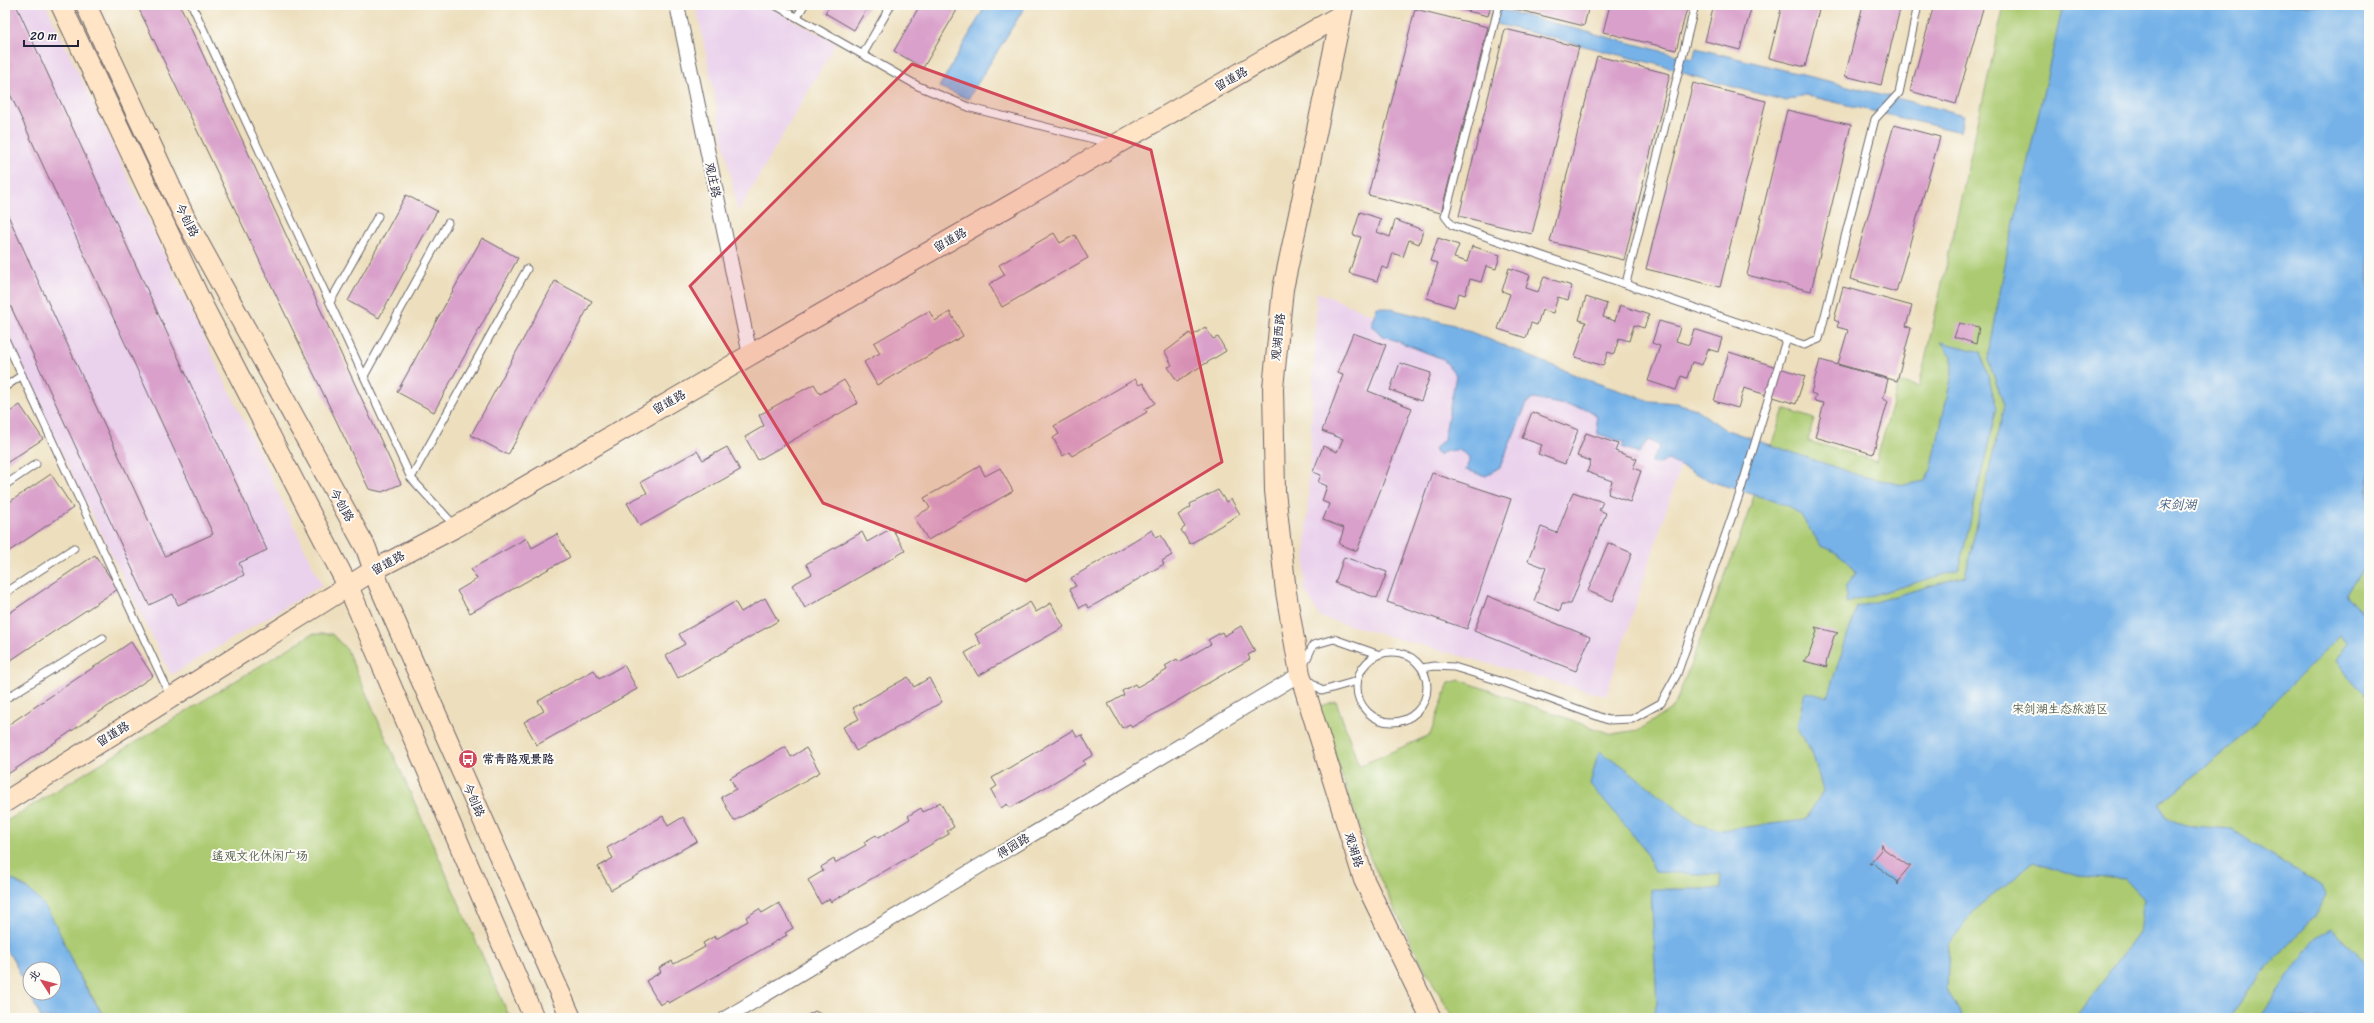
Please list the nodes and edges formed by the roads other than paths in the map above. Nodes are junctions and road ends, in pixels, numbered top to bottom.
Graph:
1 (61, 5) edge
2 (86, 5) edge
3 (192, 5) edge
4 (676, 5) edge
5 (775, 5) edge
6 (804, 5) edge
7 (891, 5) edge
8 (1499, 5) edge
9 (1695, 5) edge
10 (1918, 5) edge
11 (1342, 10) edge
12 (797, 17) junction
13 (863, 54) junction
14 (1115, 145) junction
15 (378, 216) dead end
16 (448, 223) dead end
17 (527, 269) dead end
18 (1626, 283) junction
19 (330, 302) junction
20 (5, 339) edge
21 (1786, 340) junction
22 (750, 355) junction
23 (22, 375) junction
24 (364, 376) junction
25 (5, 387) edge
26 (36, 464) dead end
27 (411, 478) junction
28 (5, 485) edge
29 (456, 527) junction
30 (74, 548) dead end
31 (374, 570) junction
32 (348, 586) junction
33 (5, 593) edge
34 (103, 638) dead end
35 (1377, 654) junction
36 (1422, 668) junction
37 (1300, 674) junction
38 (1357, 681) junction
39 (171, 697) junction
40 (5, 699) edge
41 (5, 802) edge
42 (534, 1018) edge
43 (571, 1018) edge
44 (726, 1018) edge
45 (1431, 1018) edge

1 - 32 street, 今创路
2 - 31 street, 今创路
3 - 19 lane
4 - 22 street, 观庄路
5 - 12 lane
6 - 12 lane
7 - 13 lane
8 - 18 lane
9 - 18 lane
10 - 21 lane
11 - 14 street, 留道路
11 - 37 street, 观湖西路
12 - 13 lane
13 - 14 lane
14 - 22 street, 留道路
15 - 19 lane
16 - 24 lane
17 - 27 lane
18 - 21 lane
19 - 24 lane
20 - 23 lane
21 - 36 lane
22 - 29 street, 留道路
23 - 25 lane
23 - 39 lane
24 - 27 lane
26 - 28 lane
27 - 29 lane
29 - 31 street, 留道路
30 - 33 lane
31 - 32 street, 留道路
31 - 43 street, 今创路
32 - 39 street, 留道路
32 - 42 street, 今创路
34 - 40 lane
35 - 36 lane
35 - 37 lane
35 - 38 lane
36 - 38 lane
37 - 38 lane
37 - 44 street, 得园路
37 - 45 street, 观湖路
39 - 41 street, 留道路

